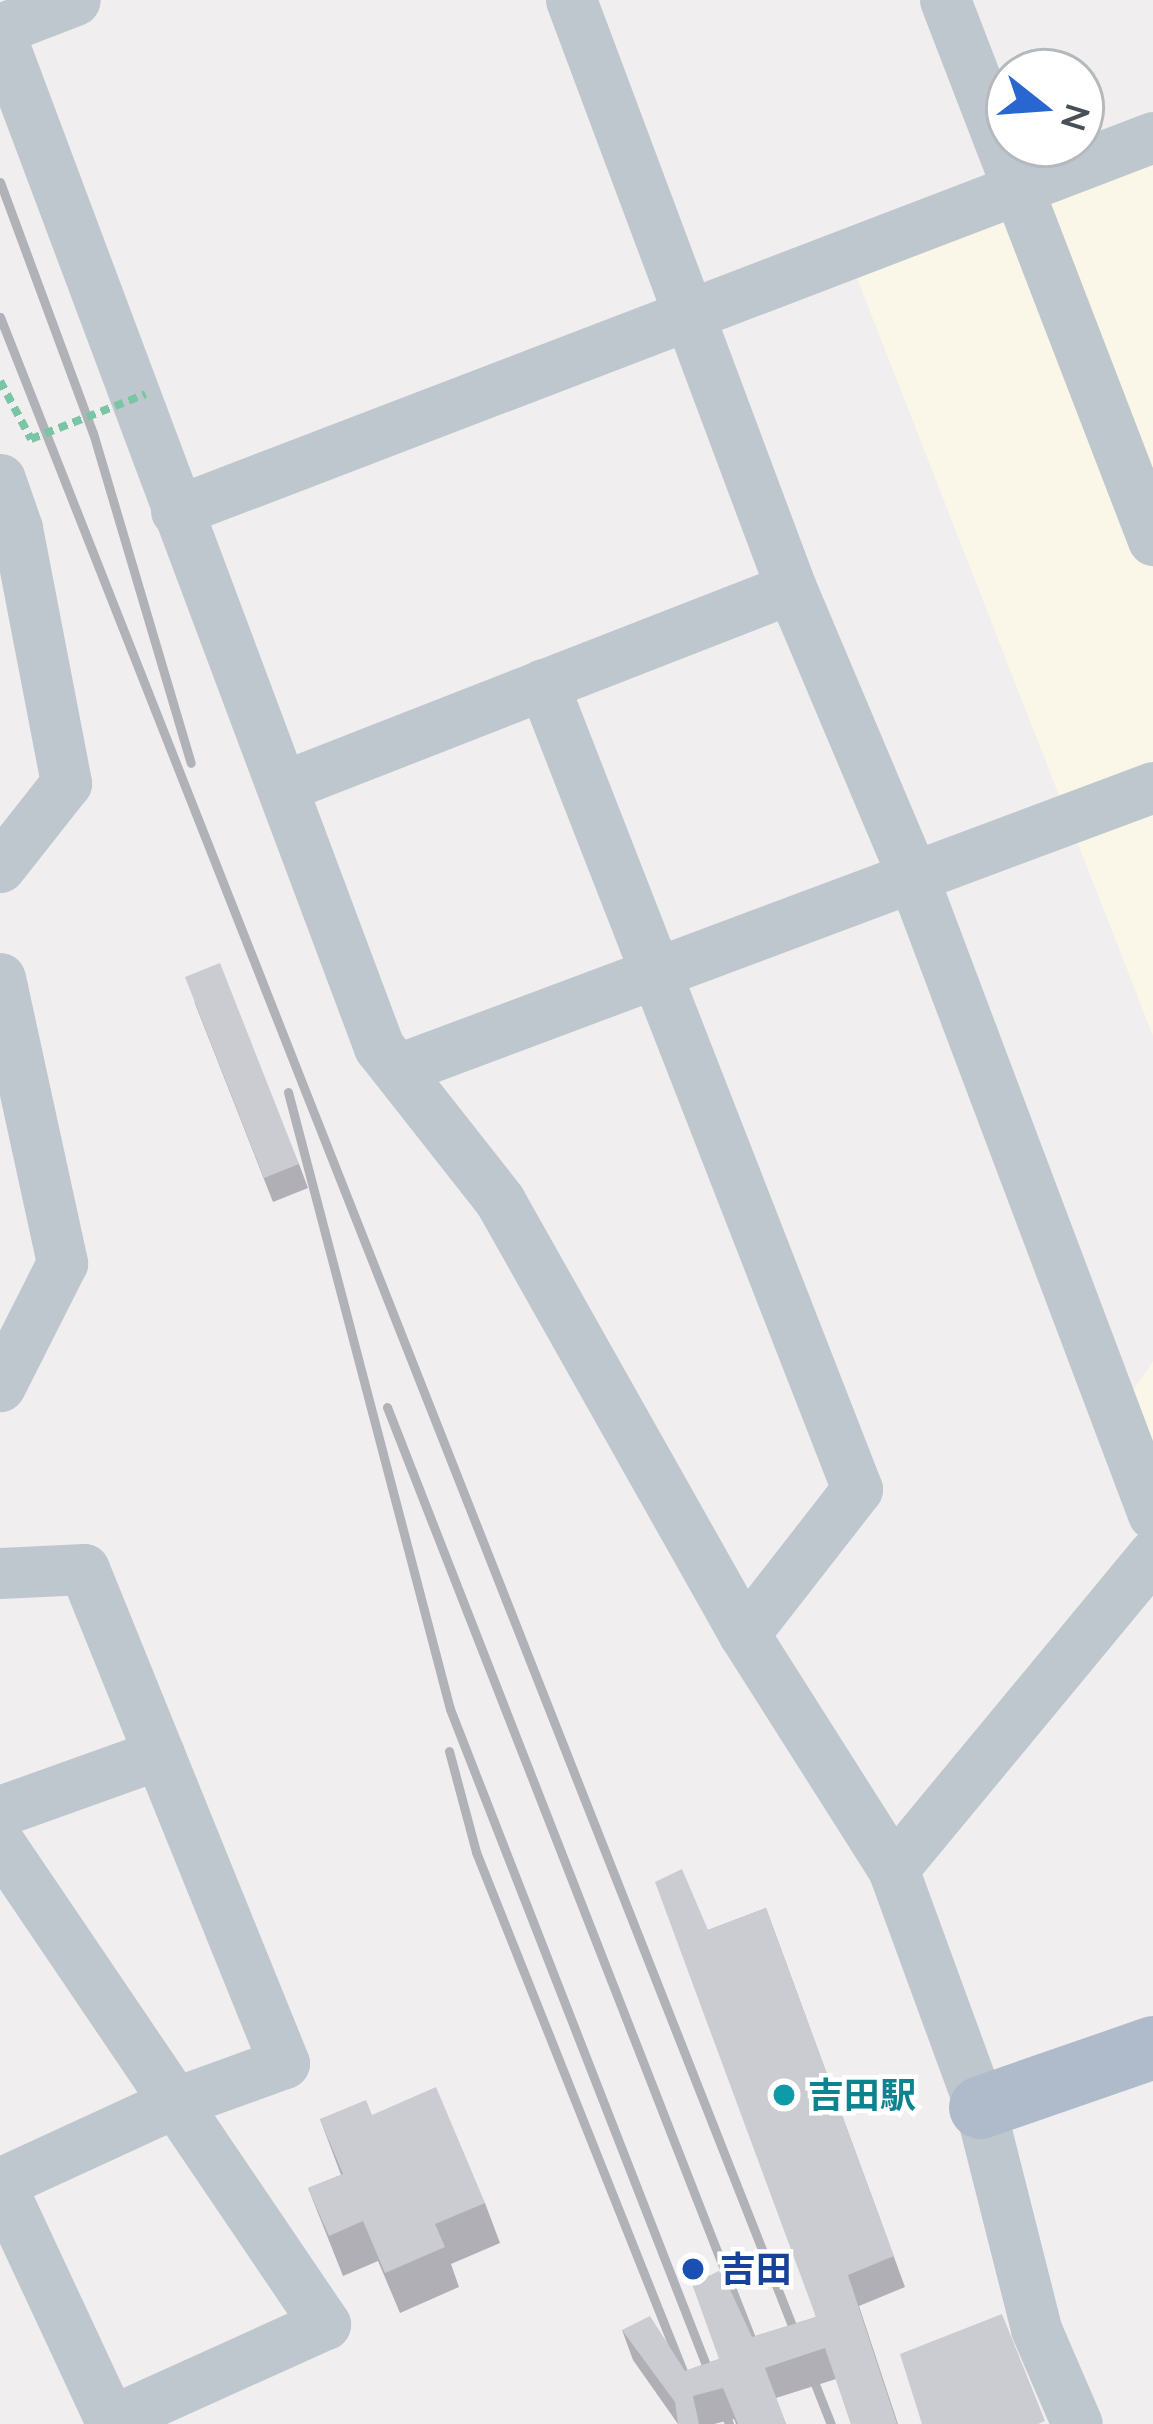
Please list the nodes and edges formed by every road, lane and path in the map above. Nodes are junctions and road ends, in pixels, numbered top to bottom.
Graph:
1 (75, 0) edge
2 (571, 0) edge
3 (944, 0) edge
4 (0, 32) edge
5 (1153, 136) edge
6 (1016, 187) junction
7 (691, 312) junction
8 (0, 381) edge
9 (146, 394) dead end
10 (0, 479) edge
11 (176, 512) junction
12 (1153, 539) edge
13 (9, 540) edge
14 (791, 588) junction
15 (543, 685) junction
16 (284, 786) junction
17 (1153, 787) edge
18 (0, 867) edge
19 (911, 874) junction
20 (657, 971) junction
21 (0, 978) edge
22 (401, 1068) junction
23 (0, 1385) edge
24 (1153, 1514) edge
25 (1153, 1556) edge
26 (0, 1573) edge
27 (744, 1634) junction
28 (159, 1754) junction
29 (0, 1811) edge
30 (0, 1844) edge
31 (893, 1869) junction
32 (1153, 2047) edge
33 (176, 2102) junction
34 (980, 2107) junction
35 (0, 2183) edge
36 (111, 2422) edge
37 (1077, 2424) edge

1 - 4 street
2 - 7 street
3 - 6 street
4 - 11 street
5 - 6 street
6 - 7 street
6 - 12 street
7 - 11 street
7 - 14 street
8 - 9 path, bridge
10 - 13 street
11 - 16 street
13 - 18 street
14 - 15 street
14 - 19 street
15 - 16 street
15 - 20 street
16 - 22 street
17 - 19 street
19 - 20 street
19 - 24 street
20 - 22 street
20 - 27 street
21 - 23 street
22 - 27 street
25 - 31 street
26 - 28 street
27 - 31 street
28 - 29 street
28 - 33 street
30 - 33 street
31 - 34 street
32 - 34 main road
33 - 35 street
33 - 36 street
34 - 37 street
35 - 36 street

